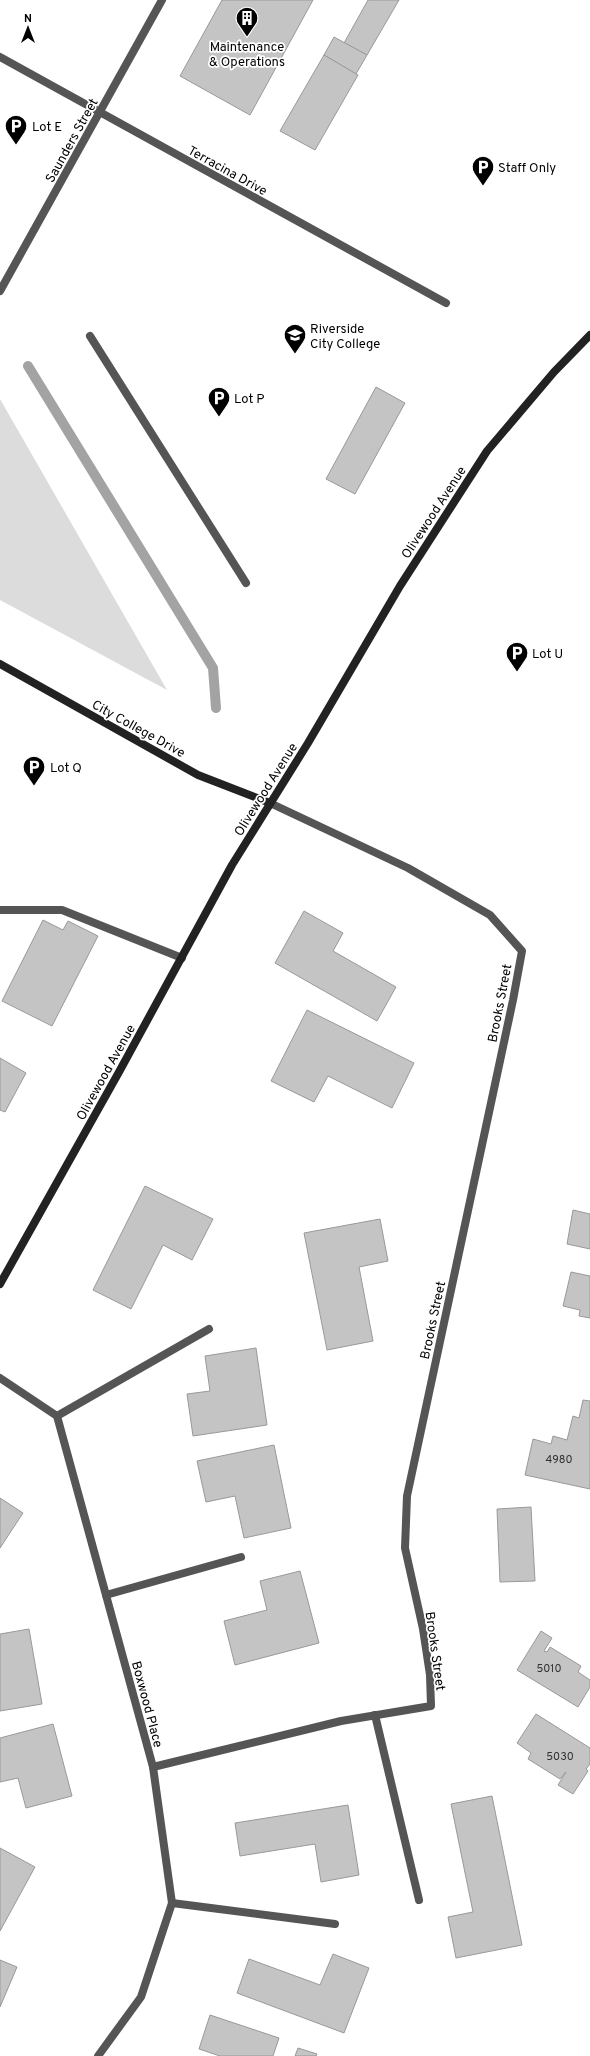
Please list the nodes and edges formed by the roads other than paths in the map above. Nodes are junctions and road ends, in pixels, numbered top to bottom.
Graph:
1 (162, 0) edge
2 (0, 57) edge
3 (100, 111) junction
4 (0, 291) edge
5 (446, 303) dead end
6 (590, 335) edge
7 (90, 336) dead end
8 (246, 583) dead end
9 (0, 664) edge
10 (270, 803) junction
11 (0, 910) edge
12 (182, 958) junction
13 (0, 1284) edge
14 (209, 1329) dead end
15 (0, 1378) edge
16 (57, 1416) junction
17 (241, 1557) dead end
18 (106, 1595) junction
19 (375, 1715) junction
20 (153, 1767) junction
21 (420, 1900) dead end
22 (172, 1903) junction
23 (335, 1924) dead end
24 (98, 2056) edge

1 - 3 street, Saunders Street
2 - 3 street, Terracina Drive
3 - 4 street, Saunders Street
3 - 5 street, Terracina Drive
6 - 10 main road, Olivewood Avenue
7 - 8 street
9 - 10 main road, City College Drive
10 - 12 main road, Olivewood Avenue
10 - 19 street, Brooks Street
11 - 12 street
12 - 13 main road, Olivewood Avenue
14 - 16 street
15 - 16 street
16 - 18 street, Boxwood Place
17 - 18 street
18 - 20 street, Boxwood Place
19 - 20 street, Brooks Street
19 - 21 street
20 - 22 street, Boxwood Place
22 - 23 street
22 - 24 street, Boxwood Place

